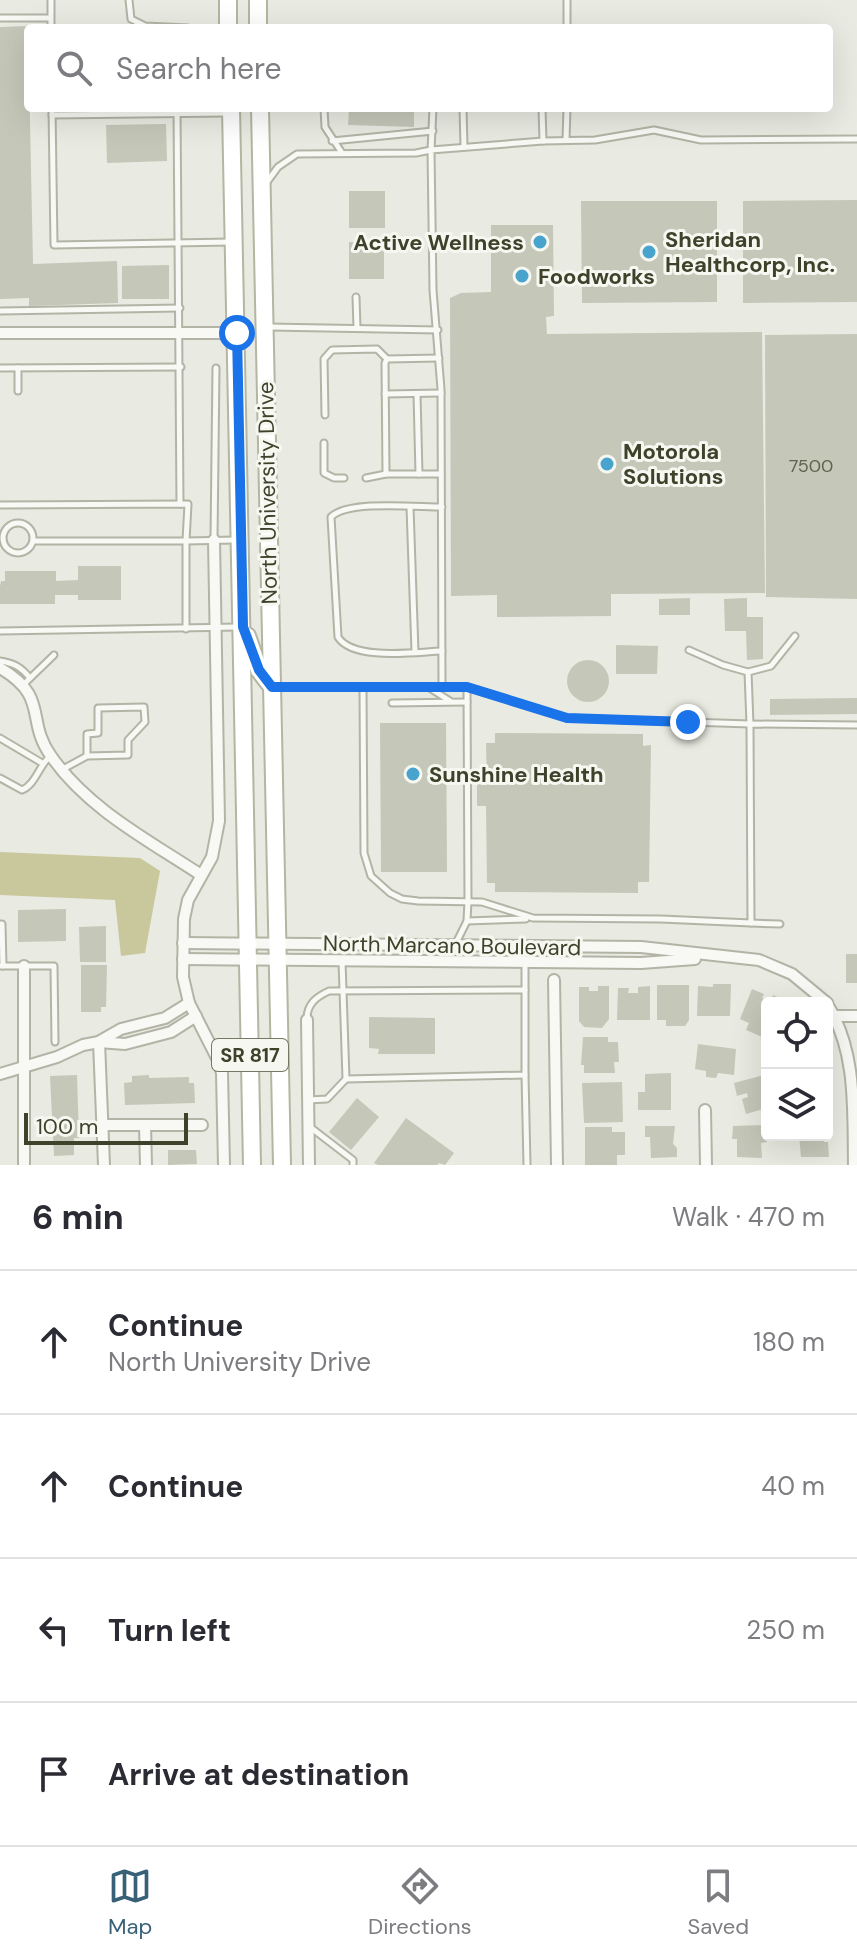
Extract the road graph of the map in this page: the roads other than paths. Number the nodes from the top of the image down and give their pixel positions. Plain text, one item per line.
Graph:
1 (51, 0) edge
2 (129, 0) edge
3 (228, 0) edge
4 (258, 0) edge
5 (567, 0) edge
6 (0, 18) edge
7 (50, 18) junction
8 (51, 24) edge
9 (141, 24) edge
10 (228, 24) edge
11 (258, 24) edge
12 (567, 24) edge
13 (52, 112) edge
14 (177, 112) edge
15 (231, 112) edge
16 (260, 112) edge
17 (324, 112) edge
18 (433, 112) edge
19 (463, 112) edge
20 (542, 112) edge
21 (567, 112) edge
22 (433, 131) junction
23 (857, 139) edge
24 (566, 140) junction
25 (332, 141) junction
26 (543, 141) junction
27 (464, 147) junction
28 (431, 150) junction
29 (342, 153) junction
30 (262, 189) junction
31 (235, 242) junction
32 (180, 243) junction
33 (235, 290) junction
34 (356, 297) dead end
35 (180, 308) junction
36 (0, 311) edge
37 (264, 327) junction
38 (357, 328) junction
39 (438, 330) junction
40 (181, 332) junction
41 (0, 333) edge
42 (237, 333) junction
43 (264, 358) junction
44 (439, 358) junction
45 (387, 359) junction
46 (181, 367) junction
47 (0, 368) edge
48 (18, 368) junction
49 (216, 368) dead end
50 (18, 391) dead end
51 (441, 393) junction
52 (385, 394) junction
53 (417, 394) junction
54 (325, 415) dead end
55 (324, 443) dead end
56 (386, 474) junction
57 (419, 474) junction
58 (441, 474) junction
59 (344, 478) dead end
60 (366, 478) dead end
61 (180, 504) junction
62 (0, 505) edge
63 (410, 507) junction
64 (442, 507) junction
65 (214, 540) junction
66 (241, 540) junction
67 (34, 541) junction
68 (186, 541) junction
69 (243, 627) junction
70 (216, 628) junction
71 (186, 629) junction
72 (0, 631) edge
73 (795, 636) dead end
74 (689, 650) dead end
75 (442, 651) junction
76 (415, 652) junction
77 (54, 655) dead end
78 (0, 661) edge
79 (0, 668) edge
80 (748, 672) junction
81 (26, 681) junction
82 (272, 687) junction
83 (363, 687) junction
84 (427, 687) junction
85 (442, 687) junction
86 (467, 687) junction
87 (452, 702) junction
88 (467, 702) junction
89 (392, 703) dead end
90 (750, 724) junction
91 (857, 725) edge
92 (0, 738) edge
93 (87, 756) junction
94 (46, 759) junction
95 (62, 769) junction
96 (0, 778) edge
97 (201, 875) junction
98 (468, 901) junction
99 (533, 918) junction
100 (467, 921) junction
101 (751, 923) junction
102 (0, 924) edge
103 (780, 924) dead end
104 (183, 943) junction
105 (455, 945) junction
106 (519, 946) junction
107 (249, 951) junction
108 (278, 952) junction
109 (721, 957) junction
110 (183, 959) junction
111 (342, 960) junction
112 (525, 962) junction
113 (1, 966) edge
114 (24, 966) junction
115 (554, 980) dead end
116 (525, 990) junction
117 (342, 991) junction
118 (820, 997) edge
119 (189, 1003) junction
120 (833, 1012) edge
121 (196, 1016) junction
122 (836, 1016) junction
123 (857, 1016) edge
124 (307, 1020) joint
125 (55, 1042) dead end
126 (99, 1042) junction
127 (23, 1065) junction
128 (0, 1074) edge
129 (525, 1075) junction
130 (346, 1079) junction
131 (308, 1100) junction
132 (705, 1110) dead end
133 (104, 1125) junction
134 (145, 1125) junction
135 (202, 1125) dead end
136 (308, 1126) junction
137 (24, 1165) edge
138 (104, 1165) edge
139 (146, 1165) edge
140 (224, 1165) edge
141 (252, 1165) edge
142 (282, 1165) edge
143 (309, 1165) edge
144 (353, 1165) edge
145 (527, 1165) edge
146 (557, 1165) edge
147 (706, 1165) edge
148 (854, 1165) edge

1 - 7 lane
2 - 9 lane
3 - 10 main road
4 - 11 main road
5 - 12 lane
6 - 7 lane
7 - 8 lane
13 - 32 lane
14 - 32 lane
15 - 31 main road, North University Drive / SR 817
16 - 30 main road, North University Drive / SR 817
17 - 25 lane
18 - 22 lane
19 - 27 lane
20 - 26 lane
21 - 24 lane
22 - 25 lane
22 - 28 lane
23 - 24 lane
24 - 26 lane
25 - 29 lane
26 - 27 lane
27 - 28 lane
28 - 29 lane
28 - 39 lane
29 - 30 lane
30 - 37 main road, North University Drive / SR 817
31 - 32 lane
31 - 33 main road, North University Drive / SR 817
32 - 35 lane
33 - 37 main road
33 - 42 main road, North University Drive / SR 817
34 - 38 lane
35 - 36 lane
35 - 40 lane
37 - 38 lane
37 - 43 main road, North University Drive / SR 817
38 - 39 lane
39 - 44 lane
40 - 41 street
40 - 42 street
40 - 46 lane
42 - 43 main road
42 - 66 main road, North University Drive / SR 817
43 - 82 main road, North University Drive / SR 817
44 - 45 lane
44 - 51 lane
45 - 52 lane
45 - 54 lane
46 - 48 lane
46 - 61 lane
47 - 48 lane
48 - 50 lane
49 - 65 lane
51 - 53 lane
51 - 58 lane
52 - 53 lane
52 - 56 lane
53 - 57 lane
55 - 59 lane
56 - 57 lane
56 - 60 lane
57 - 58 lane
58 - 64 lane
61 - 62 lane
61 - 68 lane
63 - 64 lane
63 - 76 lane
63 - 76 lane
64 - 75 lane
65 - 66 lane
65 - 68 lane
65 - 70 street
66 - 69 main road, North University Drive / SR 817
67 - 67 lane
67 - 68 lane
68 - 71 lane
69 - 70 lane
69 - 82 main road
69 - 107 main road, North University Drive / SR 817
70 - 71 lane
70 - 97 street
71 - 72 lane
73 - 80 lane
74 - 80 lane
75 - 76 lane
75 - 85 lane
77 - 81 lane
78 - 81 lane
79 - 81 street
80 - 90 lane
81 - 94 street
82 - 83 lane
82 - 108 main road, North University Drive / SR 817
83 - 84 lane
83 - 98 lane
84 - 85 lane
84 - 87 lane
85 - 86 lane
86 - 88 lane
86 - 90 lane
87 - 88 lane
87 - 89 lane
88 - 98 lane
90 - 91 lane
90 - 101 lane
92 - 94 lane
93 - 93 lane
93 - 95 lane
94 - 95 street
94 - 96 lane
95 - 97 street
97 - 104 street
98 - 99 lane
98 - 100 lane
99 - 100 lane
99 - 101 lane
100 - 105 lane
101 - 103 lane
102 - 113 lane
104 - 107 street, North Marcano Boulevard
104 - 110 street
105 - 106 street, North Marcano Boulevard
105 - 108 street, North Marcano Boulevard
106 - 109 street, North Marcano Boulevard
106 - 112 lane
107 - 108 street, North Marcano Boulevard
107 - 108 street, North Marcano Boulevard
107 - 110 street, North Marcano Boulevard
107 - 141 main road, North University Drive / SR 817
108 - 111 street, North Marcano Boulevard
108 - 142 main road, North University Drive / SR 817
109 - 112 street, North Marcano Boulevard
109 - 118 street, North Marcano Boulevard
110 - 119 street
111 - 112 street, North Marcano Boulevard
111 - 117 lane
112 - 116 lane
113 - 114 lane
114 - 125 lane
114 - 127 street
115 - 146 street
116 - 117 lane
116 - 129 lane
117 - 124 lane
117 - 130 lane
119 - 121 street
119 - 126 street
120 - 122 street, North Marcano Boulevard
121 - 126 street
121 - 140 street
122 - 123 street
122 - 148 street, North Marcano Boulevard
124 - 131 street
126 - 127 street
126 - 133 street
127 - 128 street
127 - 137 street
129 - 130 lane
129 - 145 lane
130 - 131 lane
131 - 136 street
132 - 147 street
133 - 134 street
133 - 138 street
134 - 135 street
134 - 139 street
136 - 143 street
136 - 144 lane

